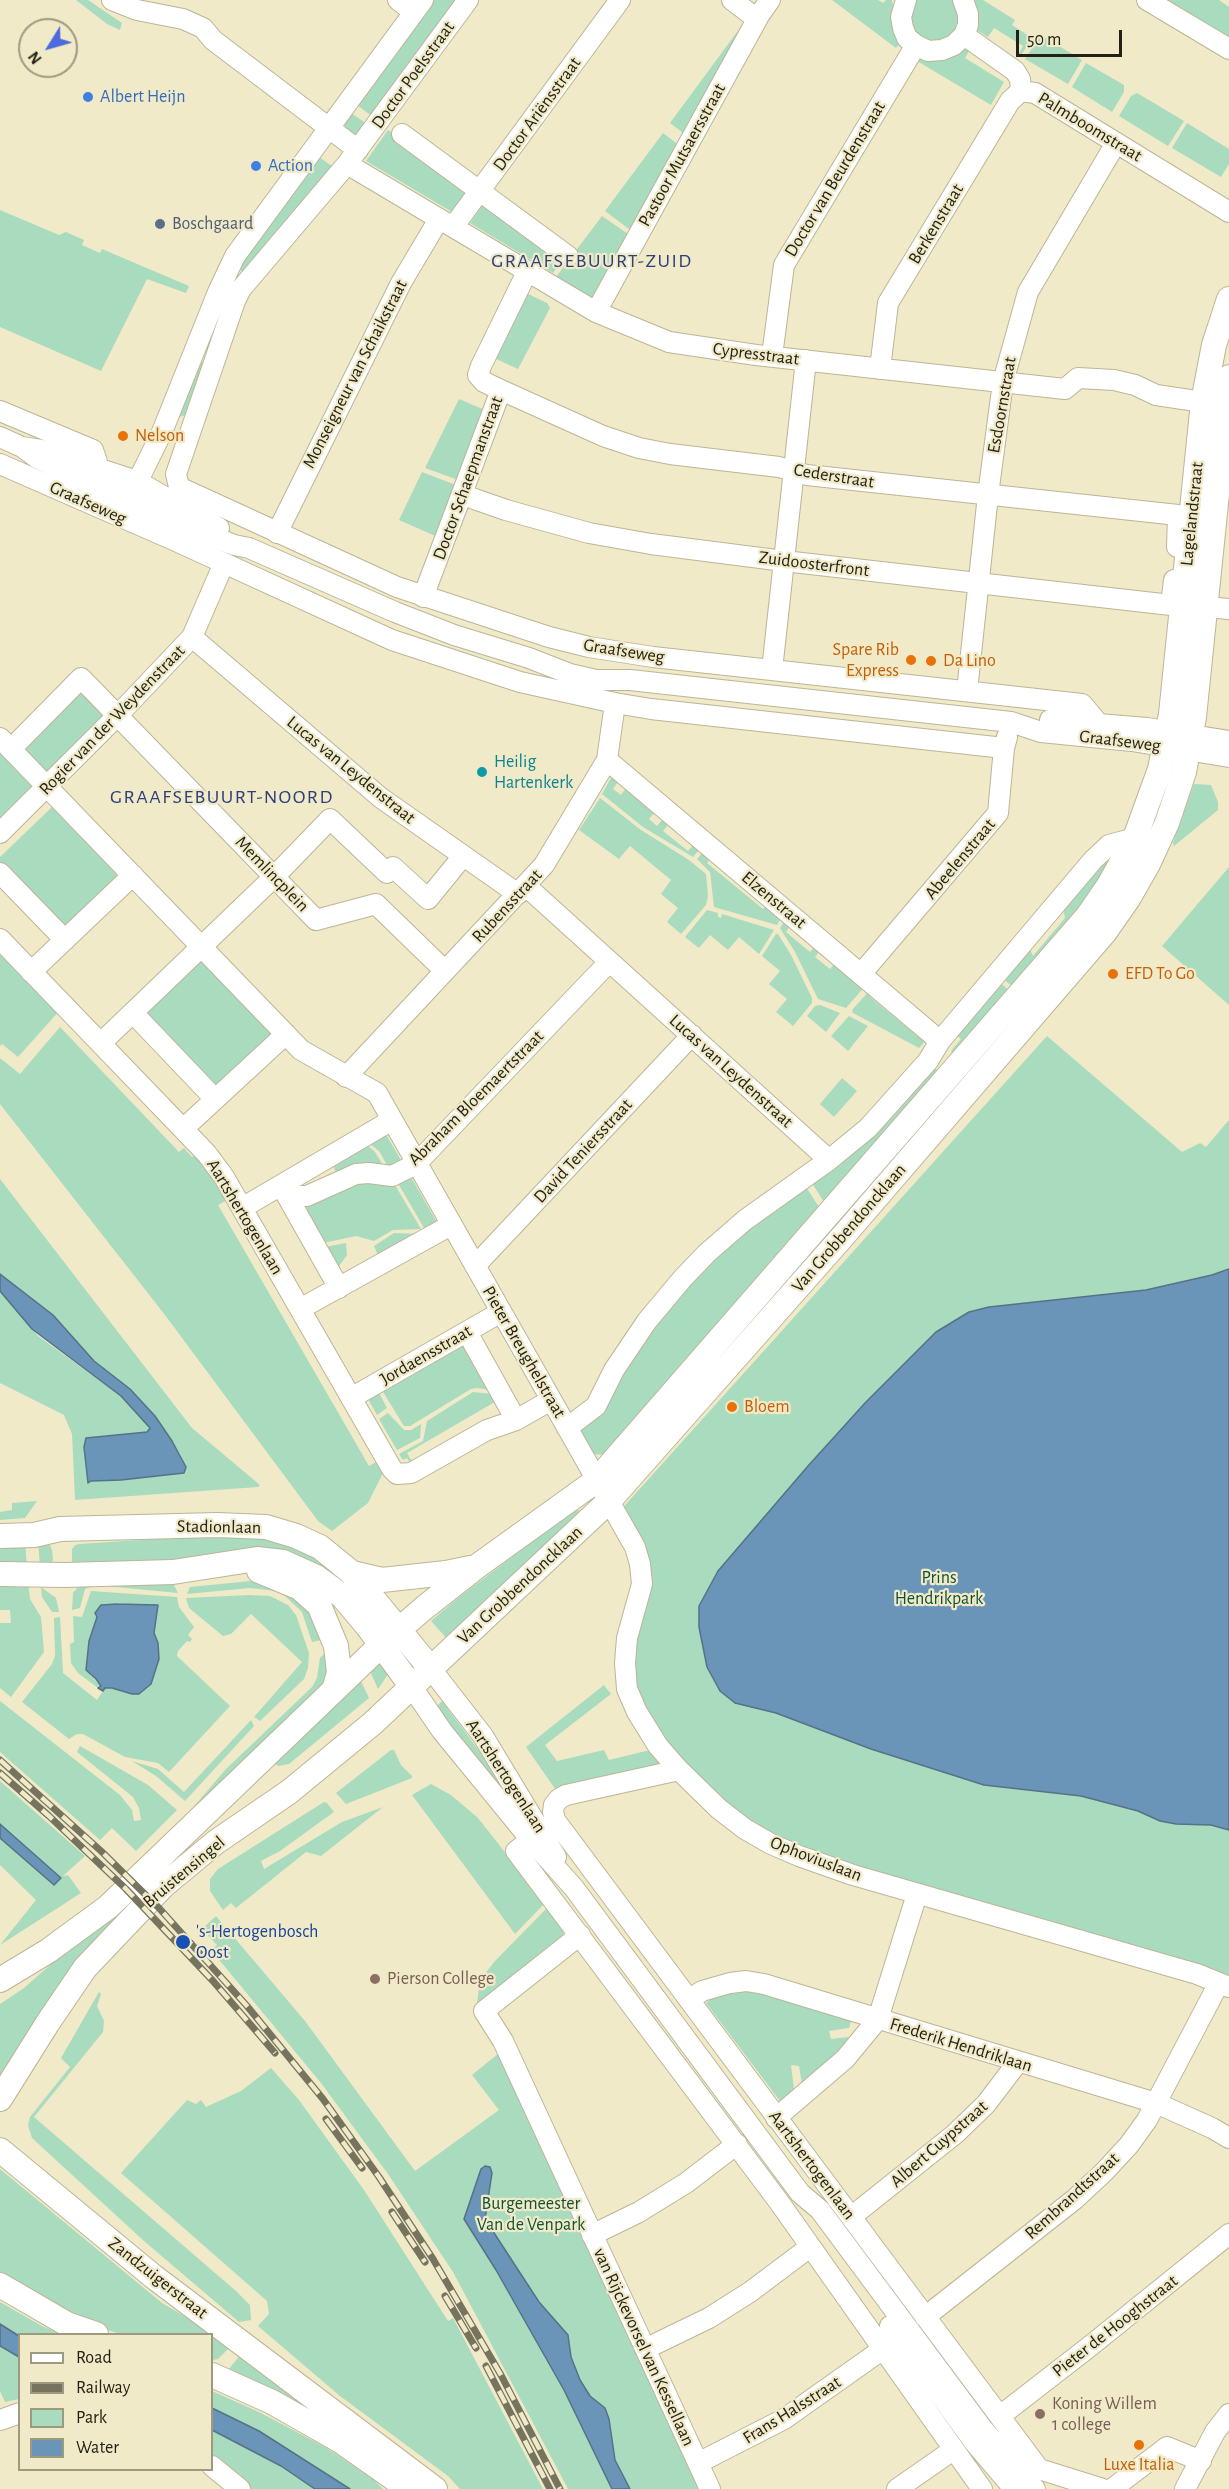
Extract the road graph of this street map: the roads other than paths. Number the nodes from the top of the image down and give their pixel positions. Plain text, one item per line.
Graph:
1 (97, 0) edge
2 (398, 0) edge
3 (468, 0) edge
4 (620, 0) edge
5 (732, 0) edge
6 (770, 0) edge
7 (906, 0) edge
8 (963, 0) edge
9 (1147, 0) edge
10 (118, 2) edge
11 (419, 6) edge
12 (156, 14) edge
13 (757, 19) junction
14 (963, 35) junction
15 (916, 45) junction
16 (1229, 49) edge
17 (1021, 91) junction
18 (329, 128) junction
19 (402, 134) dead end
20 (1116, 143) junction
21 (353, 157) junction
22 (481, 191) junction
23 (1229, 212) edge
24 (446, 223) junction
25 (568, 256) dead end
26 (527, 272) junction
27 (1229, 299) edge
28 (596, 312) junction
29 (772, 356) junction
30 (806, 360) junction
31 (880, 369) junction
32 (1229, 377) edge
33 (1003, 382) junction
34 (501, 390) junction
35 (1203, 402) junction
36 (0, 411) edge
37 (164, 427) junction
38 (189, 432) junction
39 (0, 437) edge
40 (0, 464) edge
41 (795, 471) junction
42 (90, 474) junction
43 (175, 479) joint
44 (144, 485) junction
45 (463, 495) junction
46 (988, 495) junction
47 (135, 504) junction
48 (1178, 515) joint
49 (170, 519) junction
50 (277, 532) junction
51 (176, 541) junction
52 (249, 548) junction
53 (784, 561) junction
54 (224, 563) junction
55 (978, 582) junction
56 (423, 597) junction
57 (1171, 605) joint
58 (1217, 608) edge
59 (454, 635) junction
60 (192, 637) junction
61 (447, 659) junction
62 (772, 670) junction
63 (967, 692) junction
64 (615, 703) junction
65 (118, 715) junction
66 (1011, 722) junction
67 (1098, 723) junction
68 (1178, 741) junction
69 (1229, 741) edge
70 (6, 743) edge
71 (1004, 748) junction
72 (1229, 757) edge
73 (607, 760) junction
74 (47, 787) junction
75 (0, 833) edge
76 (1135, 838) junction
77 (463, 856) junction
78 (0, 873) edge
79 (133, 875) junction
80 (274, 877) junction
81 (522, 890) junction
82 (0, 939) edge
83 (65, 940) junction
84 (203, 946) junction
85 (609, 962) junction
86 (445, 971) junction
87 (32, 972) junction
88 (861, 974) junction
89 (133, 1013) junction
90 (286, 1034) junction
91 (692, 1035) junction
92 (940, 1041) junction
93 (101, 1043) junction
94 (346, 1077) junction
95 (215, 1099) junction
96 (392, 1120) junction
97 (183, 1129) junction
98 (829, 1160) junction
99 (416, 1164) junction
100 (284, 1190) junction
101 (242, 1208) junction
102 (451, 1225) junction
103 (475, 1266) junction
104 (339, 1288) junction
105 (300, 1310) junction
106 (501, 1312) junction
107 (467, 1332) junction
108 (351, 1398) junction
109 (551, 1401) junction
110 (516, 1420) junction
111 (567, 1428) junction
112 (603, 1490) junction
113 (622, 1526) joint
114 (0, 1536) edge
115 (230, 1563) junction
116 (476, 1567) junction
117 (352, 1573) junction
118 (0, 1574) edge
119 (399, 1629) junction
120 (381, 1645) junction
121 (431, 1669) junction
122 (412, 1687) junction
123 (334, 1690) junction
124 (679, 1770) junction
125 (531, 1840) junction
126 (574, 1888) junction
127 (917, 1894) junction
128 (580, 1935) junction
129 (0, 1980) edge
130 (1224, 1985) edge
131 (689, 2000) junction
132 (878, 2019) junction
133 (1018, 2062) junction
134 (0, 2099) edge
135 (1156, 2103) junction
136 (776, 2118) junction
137 (1229, 2138) edge
138 (737, 2144) junction
139 (0, 2150) edge
140 (800, 2193) junction
141 (851, 2217) junction
142 (1229, 2234) edge
143 (592, 2235) junction
144 (810, 2247) junction
145 (0, 2285) edge
146 (925, 2317) junction
147 (93, 2333) edge
148 (645, 2349) junction
149 (883, 2349) junction
150 (899, 2372) junction
151 (213, 2375) edge
152 (926, 2375) junction
153 (18, 2414) edge
154 (1229, 2414) edge
155 (1000, 2416) junction
156 (0, 2420) edge
157 (953, 2450) junction
158 (1201, 2461) junction
159 (698, 2463) junction
160 (213, 2467) edge
161 (240, 2489) edge
162 (409, 2489) edge
163 (435, 2489) edge
164 (710, 2489) edge
165 (897, 2489) edge
166 (982, 2489) edge
167 (1014, 2489) edge
168 (1035, 2489) edge
169 (1103, 2489) edge
170 (1112, 2489) edge
171 (1185, 2489) edge
172 (1193, 2489) edge

1 - 12 street
2 - 11 street
3 - 21 street, Doctor Poelsstraat
4 - 22 street, Doctor Ariënsstraat
5 - 13 street
6 - 13 street, Pastoor Mutsaersstraat
7 - 15 street
8 - 14 street
9 - 16 street
10 - 12 street
11 - 18 street, Doctor Poelsstraat
12 - 18 street, Cypresstraat
13 - 28 street, Pastoor Mutsaersstraat
14 - 15 street
14 - 17 street, Palmboomstraat
15 - 29 street, Doctor van Beurdenstraat
17 - 20 street, Palmboomstraat
17 - 31 street, Berkenstraat
18 - 21 street, Cypresstraat
18 - 37 street, Doctor Poelsstraat
19 - 22 street
20 - 23 street, Palmboomstraat
20 - 33 street, Esdoornstraat
21 - 24 street, Cypresstraat
21 - 38 street, Doctor Poelsstraat
22 - 24 street, Doctor Ariënsstraat
22 - 25 street
24 - 26 street, Cypresstraat
24 - 50 street, Monseigneur van Schaikstraat
26 - 28 street, Cypresstraat
26 - 34 street, Doctor Schaepmanstraat
27 - 35 main road, Lagelandstraat
28 - 29 street, Cypresstraat
29 - 30 street, Cypresstraat
30 - 31 street, Cypresstraat
30 - 41 street
31 - 33 street, Cypresstraat
32 - 58 main road, Lagelandstraat
33 - 35 street, Cypresstraat
33 - 46 street, Esdoornstraat
34 - 41 street, Cederstraat
34 - 45 street, Doctor Schaepmanstraat
35 - 68 main road, Lagelandstraat
36 - 42 street, Graafseweg
37 - 38 street
37 - 44 street, Doctor Poelsstraat
38 - 43 street, Doctor Poelsstraat
39 - 42 street, Graafseweg
40 - 51 street, Graafseweg
41 - 46 street, Cederstraat
41 - 53 street
42 - 44 street, Graafseweg
42 - 47 street, Graafseweg
43 - 50 street, Graafseweg
44 - 47 street, Doctor Poelsstraat
44 - 52 street, Graafseweg
45 - 53 street, Zuidoosterfront
45 - 56 street, Doctor Schaepmanstraat
46 - 48 street, Cederstraat
46 - 55 street, Esdoornstraat
47 - 49 street, Graafseweg
48 - 57 street, Lagelandstraat
49 - 51 street
49 - 52 street, Graafseweg
50 - 56 street, Graafseweg
51 - 54 street, Graafseweg
52 - 59 street, Graafseweg
53 - 55 street, Zuidoosterfront
53 - 62 street
54 - 60 street, Rogier van der Weydenstraat
54 - 61 street, Graafseweg
55 - 57 street, Zuidoosterfront
55 - 63 street, Esdoornstraat
56 - 62 street, Graafseweg
58 - 68 main road, Lagelandstraat
59 - 61 street
59 - 66 street, Graafseweg
60 - 65 street, Rogier van der Weydenstraat
60 - 77 street, Lucas van Leydenstraat
61 - 64 street, Graafseweg
62 - 63 street, Graafseweg
63 - 67 street, Graafseweg
64 - 71 street, Graafseweg
64 - 73 street, Rubensstraat
65 - 70 street, Memlincplein
65 - 74 street, Rogier van der Weydenstraat
65 - 80 street, Memlincplein
66 - 67 street, Graafseweg
66 - 68 street, Graafseweg
66 - 71 street, Abeelenstraat
67 - 68 street, Graafseweg
68 - 69 street, Graafseweg
68 - 72 street, Graafseweg
68 - 76 main road, Van Grobbendoncklaan
68 - 112 main road, Van Grobbendoncklaan
70 - 74 street, Pieter Breughelstraat
71 - 88 street, Abeelenstraat
73 - 81 street, Rubensstraat
73 - 88 street, Elzenstraat
74 - 75 street, Rogier van der Weydenstraat
74 - 79 street, Pieter Breughelstraat
76 - 92 street
76 - 112 main road, Van Grobbendoncklaan
77 - 80 street
77 - 81 street, Lucas van Leydenstraat
78 - 83 street
79 - 83 street
79 - 84 street, Pieter Breughelstraat
80 - 84 street
80 - 86 street, Memlincplein
81 - 85 street, Lucas van Leydenstraat
81 - 86 street, Rubensstraat
82 - 87 street, Aartshertogenlaan
83 - 87 street
84 - 89 street
84 - 90 street, Pieter Breughelstraat
85 - 91 street, Lucas van Leydenstraat
85 - 99 street, Abraham Bloemaertstraat
86 - 94 street, Rubensstraat
87 - 93 street, Aartshertogenlaan
88 - 92 street, Elzenstraat
89 - 93 street
89 - 95 street
90 - 94 street, Pieter Breughelstraat
90 - 95 street
91 - 98 street, Lucas van Leydenstraat
91 - 103 street, David Teniersstraat
92 - 98 street
93 - 97 street, Aartshertogenlaan
94 - 96 street, Pieter Breughelstraat
95 - 97 street
96 - 99 street, Pieter Breughelstraat
96 - 100 street
97 - 101 street, Aartshertogenlaan
98 - 111 street
99 - 100 street, Abraham Bloemaertstraat
99 - 102 street, Pieter Breughelstraat
100 - 101 street
100 - 104 street
101 - 105 street, Aartshertogenlaan
102 - 103 street, Pieter Breughelstraat
102 - 104 street
103 - 106 street, Pieter Breughelstraat
104 - 105 street
105 - 108 street, Aartshertogenlaan
106 - 107 street, Jordaensstraat
106 - 109 street, Pieter Breughelstraat
107 - 108 street, Jordaensstraat
107 - 110 street
108 - 110 street, Aartshertogenlaan
109 - 110 street
109 - 111 street, Pieter Breughelstraat
111 - 112 street, Pieter Breughelstraat
112 - 113 street, Pieter Breughelstraat
112 - 116 main road, Van Grobbendoncklaan
112 - 121 main road, Van Grobbendoncklaan
113 - 124 street, Ophoviuslaan
114 - 117 main road, Stadionlaan
115 - 118 main road, Stadionlaan
115 - 120 main road, Stadionlaan
115 - 123 main road
116 - 117 main road
116 - 119 main road, Van Grobbendoncklaan
117 - 119 main road, Stadionlaan
119 - 120 main road, Bruistensingel
119 - 121 main road
120 - 122 main road
120 - 123 main road, Bruistensingel
121 - 122 main road, Bruistensingel
121 - 126 street, Aartshertogenlaan
122 - 125 street, Aartshertogenlaan
122 - 134 main road, Bruistensingel
123 - 129 main road, Bruistensingel
124 - 127 street, Ophoviuslaan
124 - 131 street, Aartshertogenlaan
125 - 126 street, Aartshertogenlaan
125 - 128 street, Aartshertogenlaan
126 - 140 street, Aartshertogenlaan
127 - 130 street, Ophoviuslaan
127 - 132 street
128 - 138 street, Aartshertogenlaan
128 - 143 street, van Rijckevorsel van Kessellaan
130 - 135 street, Rembrandtstraat
131 - 132 street, Frederik Hendriklaan
131 - 136 street, Aartshertogenlaan
132 - 133 street, Frederik Hendriklaan
132 - 136 street
133 - 135 street, Frederik Hendriklaan
133 - 141 street, Albert Cuypstraat
135 - 137 street, Frederik Hendriklaan
135 - 146 street, Rembrandtstraat
136 - 141 street, Aartshertogenlaan
138 - 143 street
138 - 144 street, Aartshertogenlaan
139 - 163 main road, Zandzuigerstraat
140 - 152 street, Aartshertogenlaan
140 - 168 street, Aartshertogenlaan
141 - 146 street, Aartshertogenlaan
142 - 155 street, Pieter de Hooghstraat
143 - 148 street, van Rijckevorsel van Kessellaan
144 - 148 street
144 - 149 street, Aartshertogenlaan
145 - 147 main road
146 - 155 street, Aartshertogenlaan
148 - 159 street, van Rijckevorsel van Kessellaan
149 - 150 street, Aartshertogenlaan
149 - 159 street, Frans Halsstraat
150 - 152 street
150 - 157 street, Aartshertogenlaan
151 - 162 main road
152 - 167 street, Aartshertogenlaan
153 - 156 street
154 - 158 street
155 - 169 street, Aartshertogenlaan
157 - 165 street
157 - 166 street, Aartshertogenlaan
158 - 170 street
158 - 171 street
158 - 172 street
159 - 164 street, van Rijckevorsel van Kessellaan
160 - 161 street

